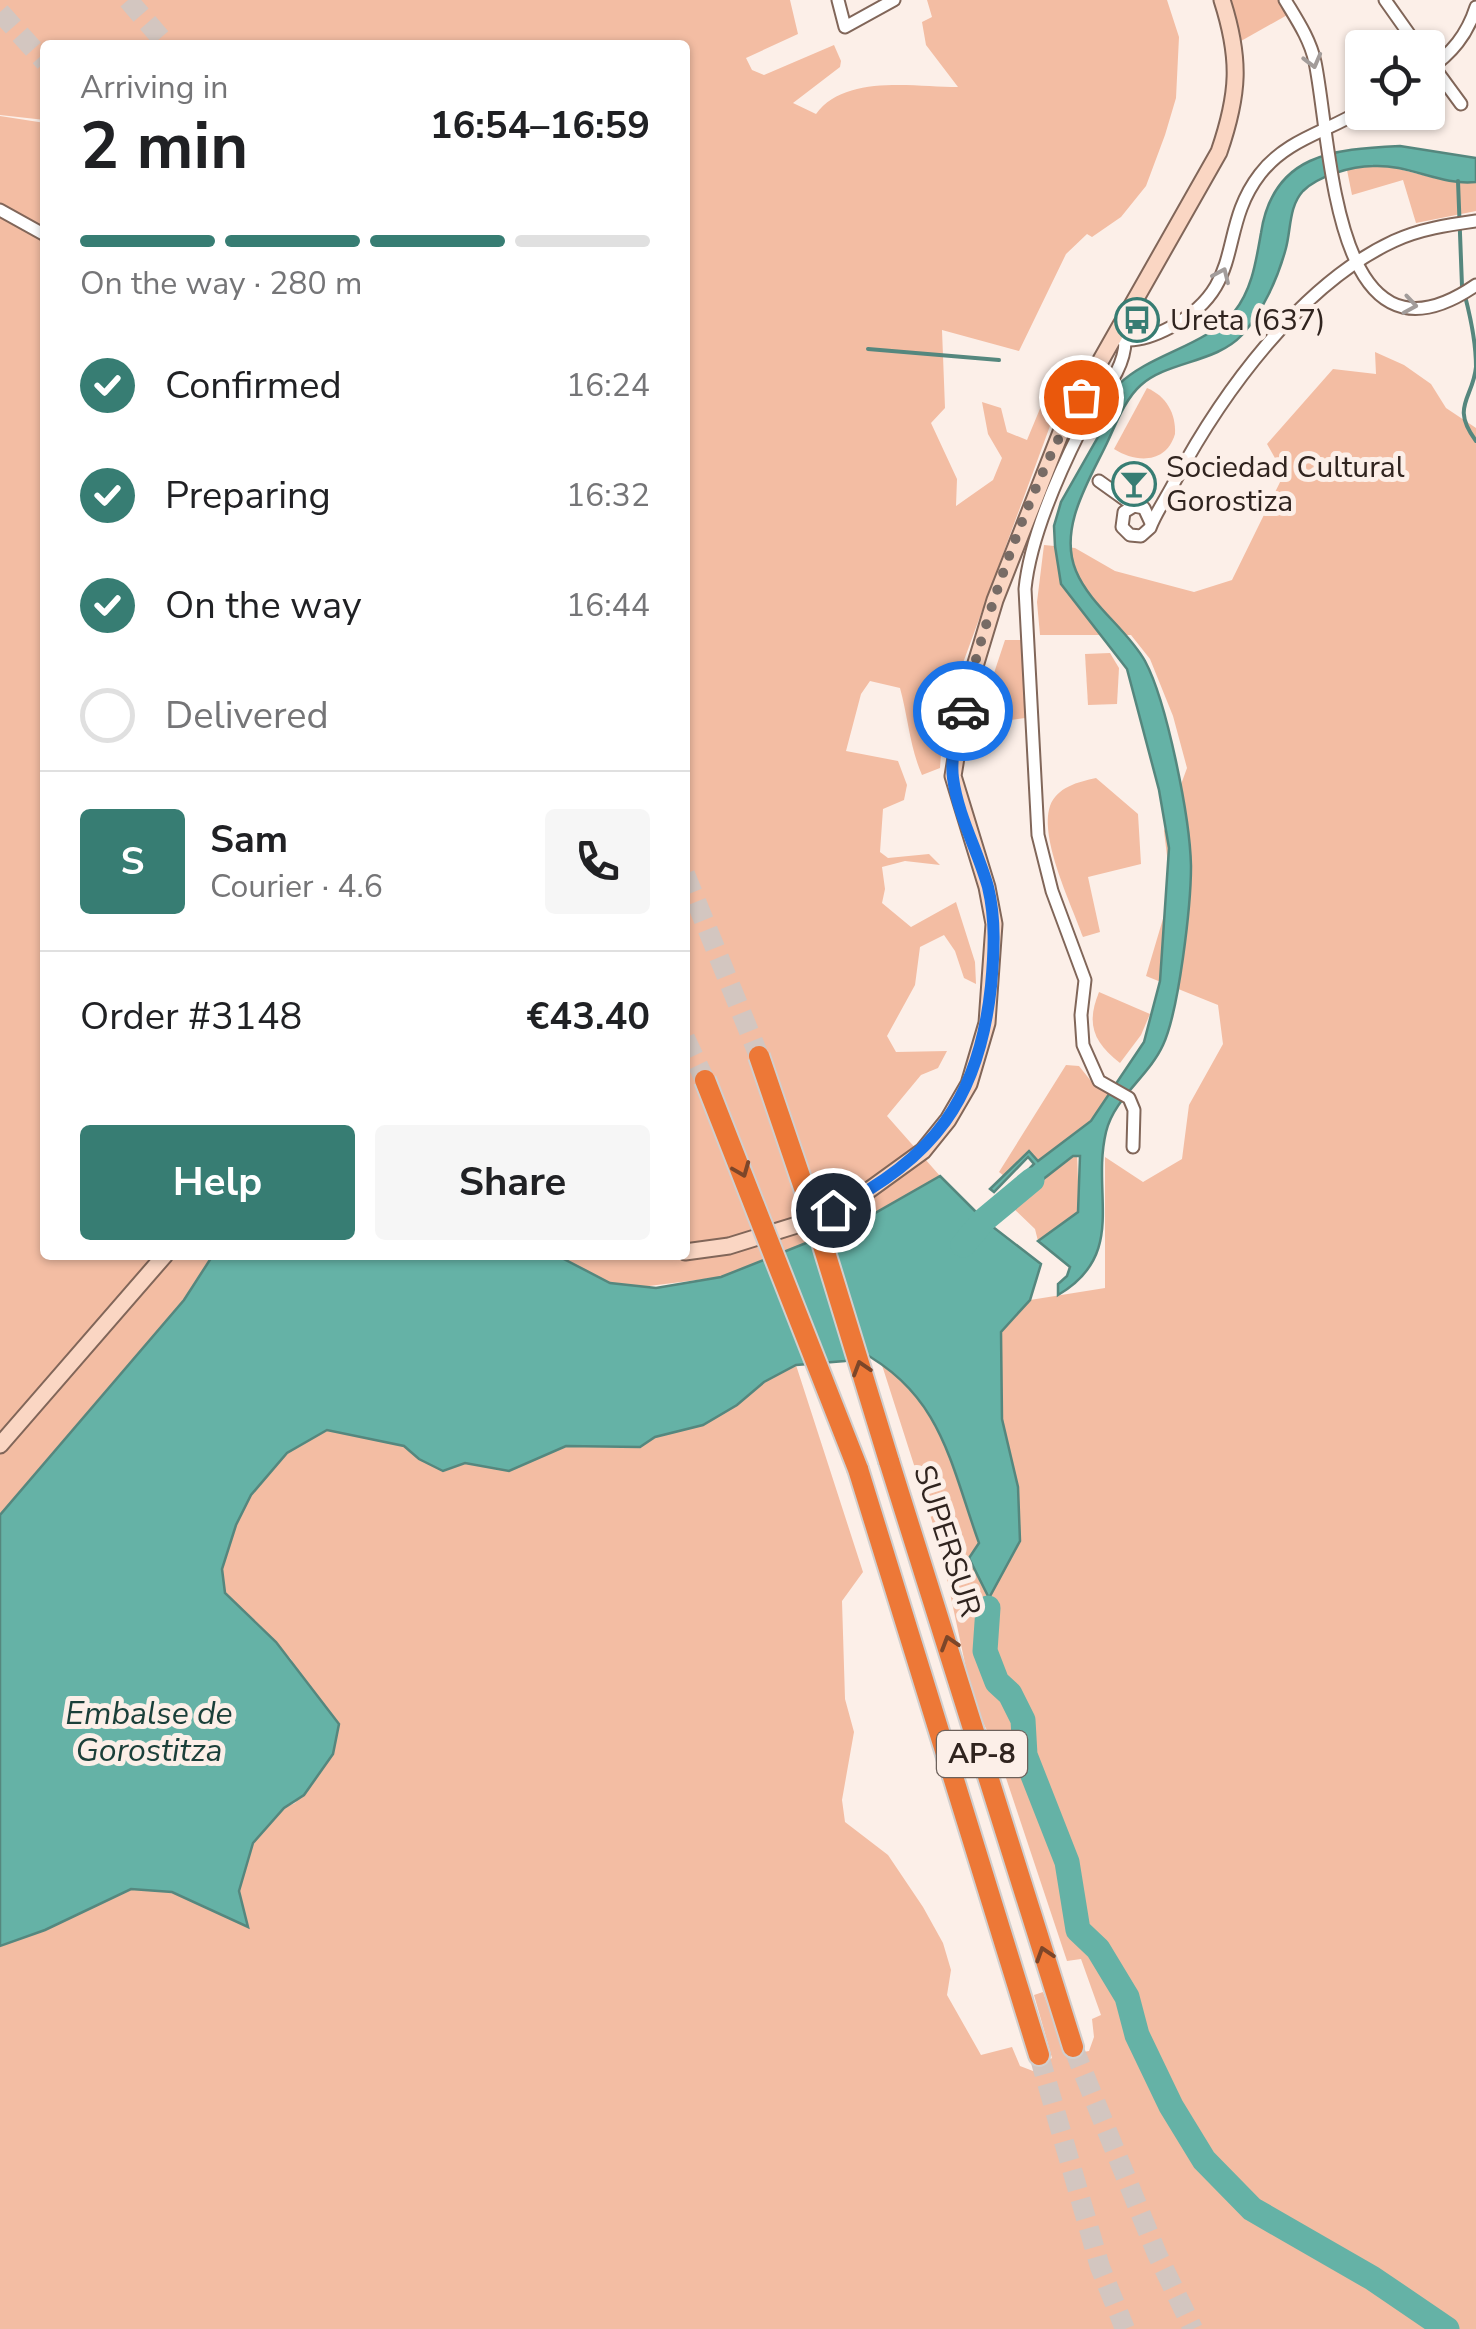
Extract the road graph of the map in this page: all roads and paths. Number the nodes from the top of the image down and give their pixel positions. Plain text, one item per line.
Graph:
1 (838, 0) edge
2 (894, 0) edge
3 (1222, 0) edge
4 (1285, 0) edge
5 (1384, 0) edge
6 (1476, 7) edge
7 (1406, 30) edge
8 (1445, 55) edge
9 (1445, 84) edge
10 (1461, 104) dead end
11 (1345, 118) edge
12 (1325, 127) junction
13 (0, 210) edge
14 (1471, 222) edge
15 (40, 232) edge
16 (1356, 264) junction
17 (1475, 289) edge
18 (1121, 339) junction
19 (1099, 481) dead end
20 (1134, 506) junction
21 (1151, 523) junction
22 (758, 1056) tunnel mouth
23 (705, 1080) tunnel mouth
24 (1133, 1147) dead end
25 (690, 1251) edge
26 (161, 1260) edge
27 (0, 1445) edge
28 (1073, 2047) tunnel mouth
29 (1039, 2055) tunnel mouth

1 - 2 street
3 - 18 street
4 -> 12 street
5 - 7 street
6 - 8 street
9 - 10 street
11 - 12 street
12 - 16 street
18 -> 12 street
13 - 15 street
14 - 16 street
16 -> 17 street
16 - 21 street
18 - 24 street
18 - 25 street
19 - 20 street
20 - 21 street
20 - 21 street
28 -> 22 highway, SUPERSUR / AP-8, bridge
23 -> 29 highway, AP-8, bridge
26 - 27 street

